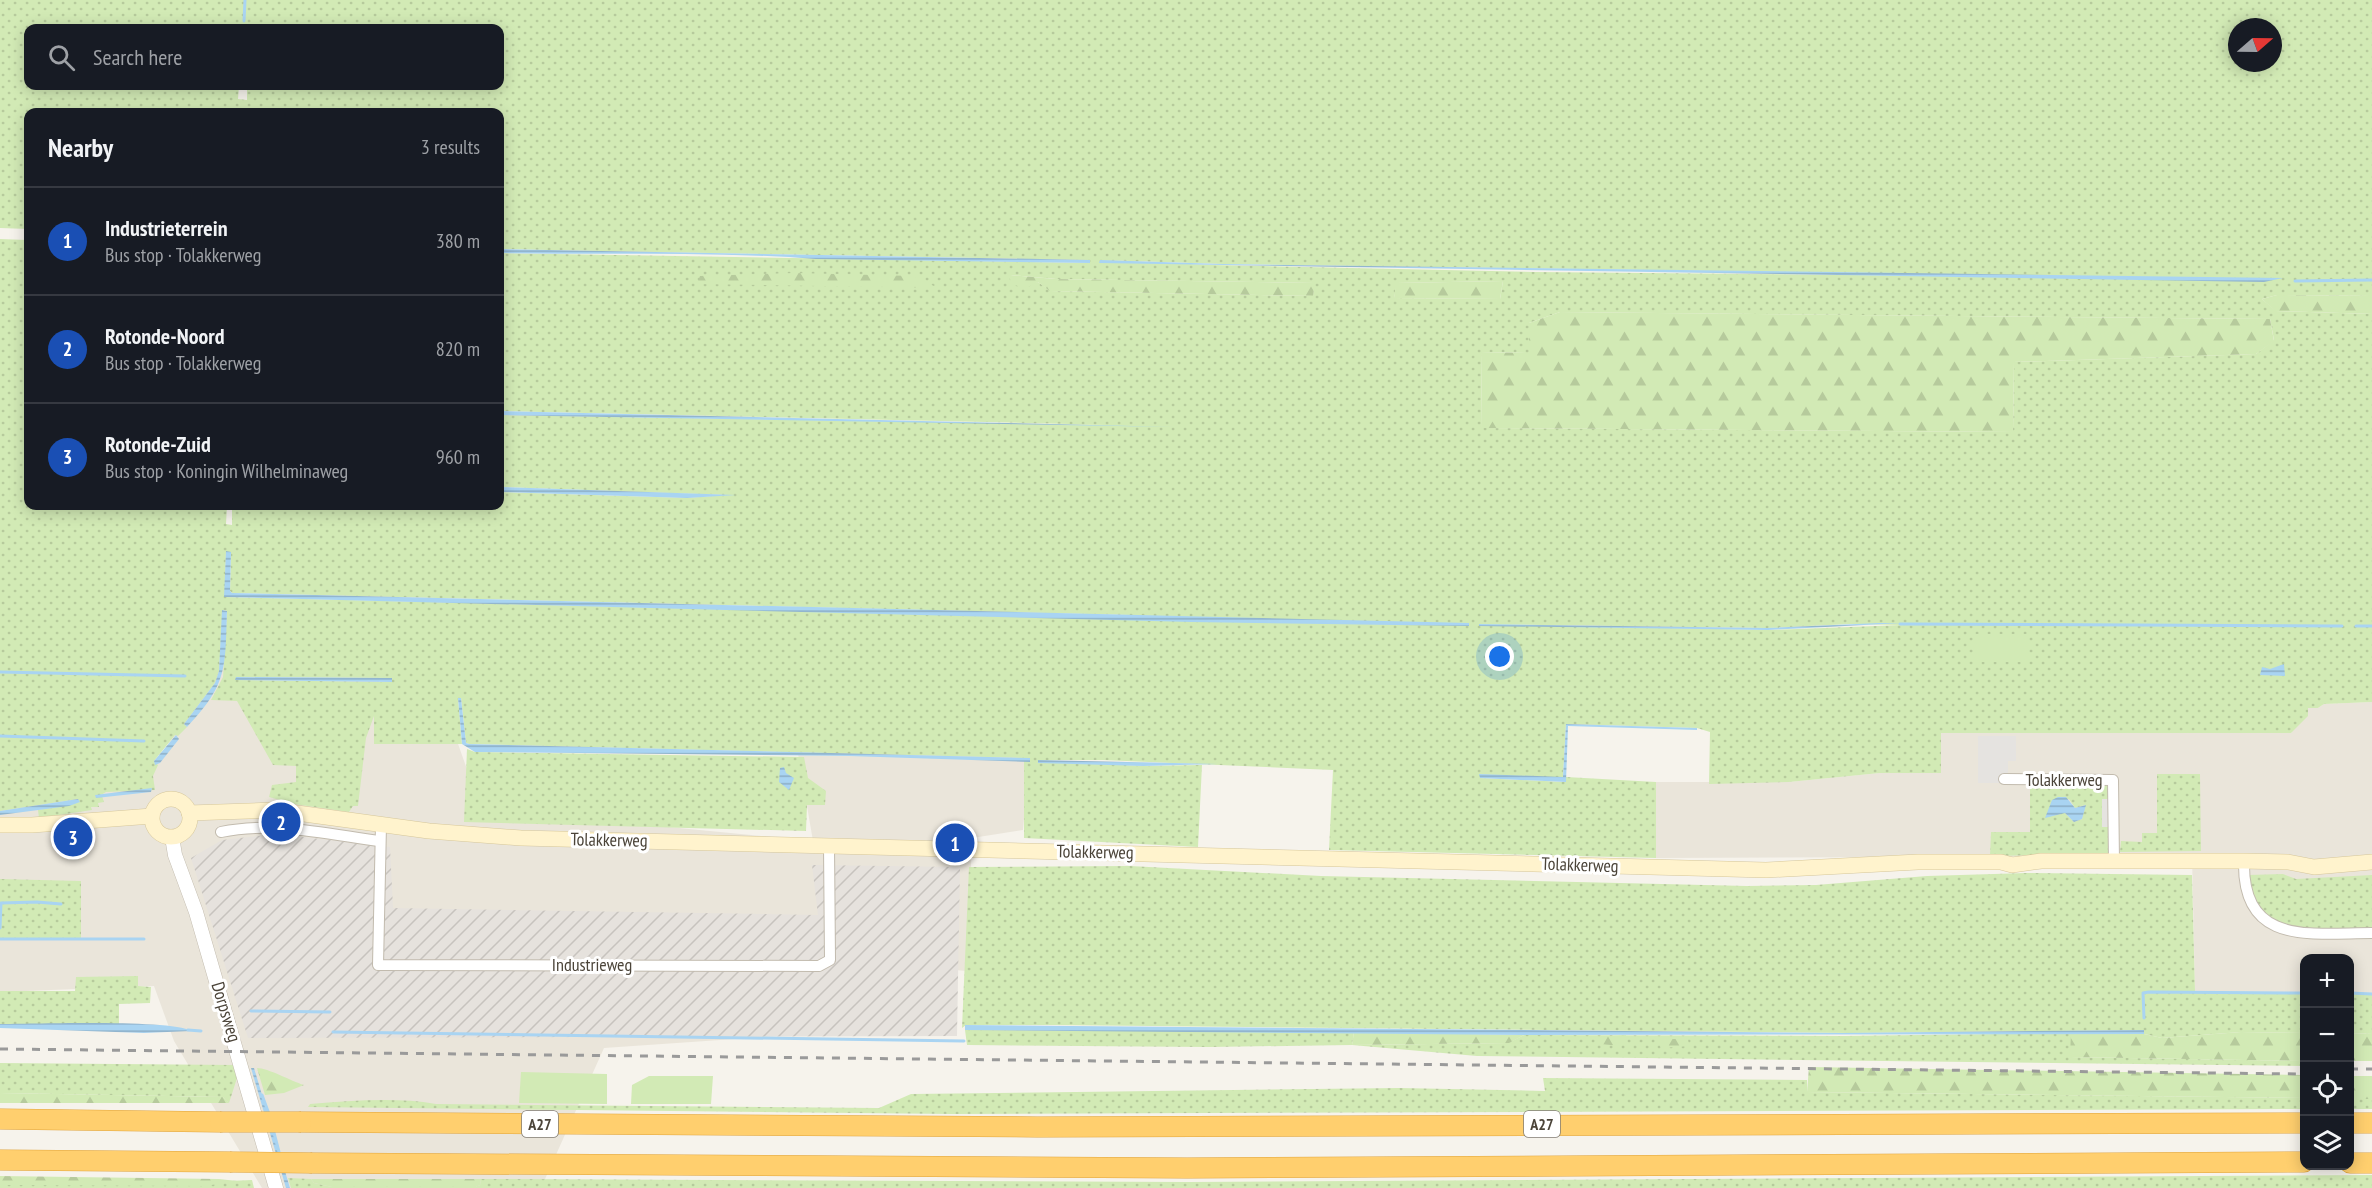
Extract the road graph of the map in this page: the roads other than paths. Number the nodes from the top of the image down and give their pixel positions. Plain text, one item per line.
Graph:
1 (2004, 779) dead end
2 (189, 813) junction
3 (152, 816) junction
4 (0, 825) edge
5 (381, 825) junction
6 (221, 832) dead end
7 (172, 837) junction
8 (379, 841) junction
9 (829, 846) junction
10 (2244, 861) junction
11 (2114, 862) junction
12 (2372, 862) edge
13 (2372, 933) edge
14 (0, 1119) edge
15 (2300, 1123) edge
16 (2354, 1123) edge
17 (2372, 1123) edge
18 (0, 1160) edge
19 (2300, 1162) edge
20 (2354, 1163) edge
21 (2372, 1163) edge
22 (276, 1188) edge

1 - 11 street, Tolakkerweg
2 - 3 main road
2 - 5 main road, Tolakkerweg
2 - 7 main road
3 - 4 main road
3 - 7 main road
5 - 8 street, Industrieweg
5 - 9 main road, Tolakkerweg
6 - 8 street
7 - 22 street, Dorpsweg
8 - 9 street, Industrieweg
9 - 11 main road, Tolakkerweg
10 - 11 main road, Tolakkerweg
10 - 12 main road, Tolakkerweg
10 - 13 street
14 - 15 highway, A27, bridge
16 - 17 highway
18 - 19 highway, bridge
20 - 21 highway

